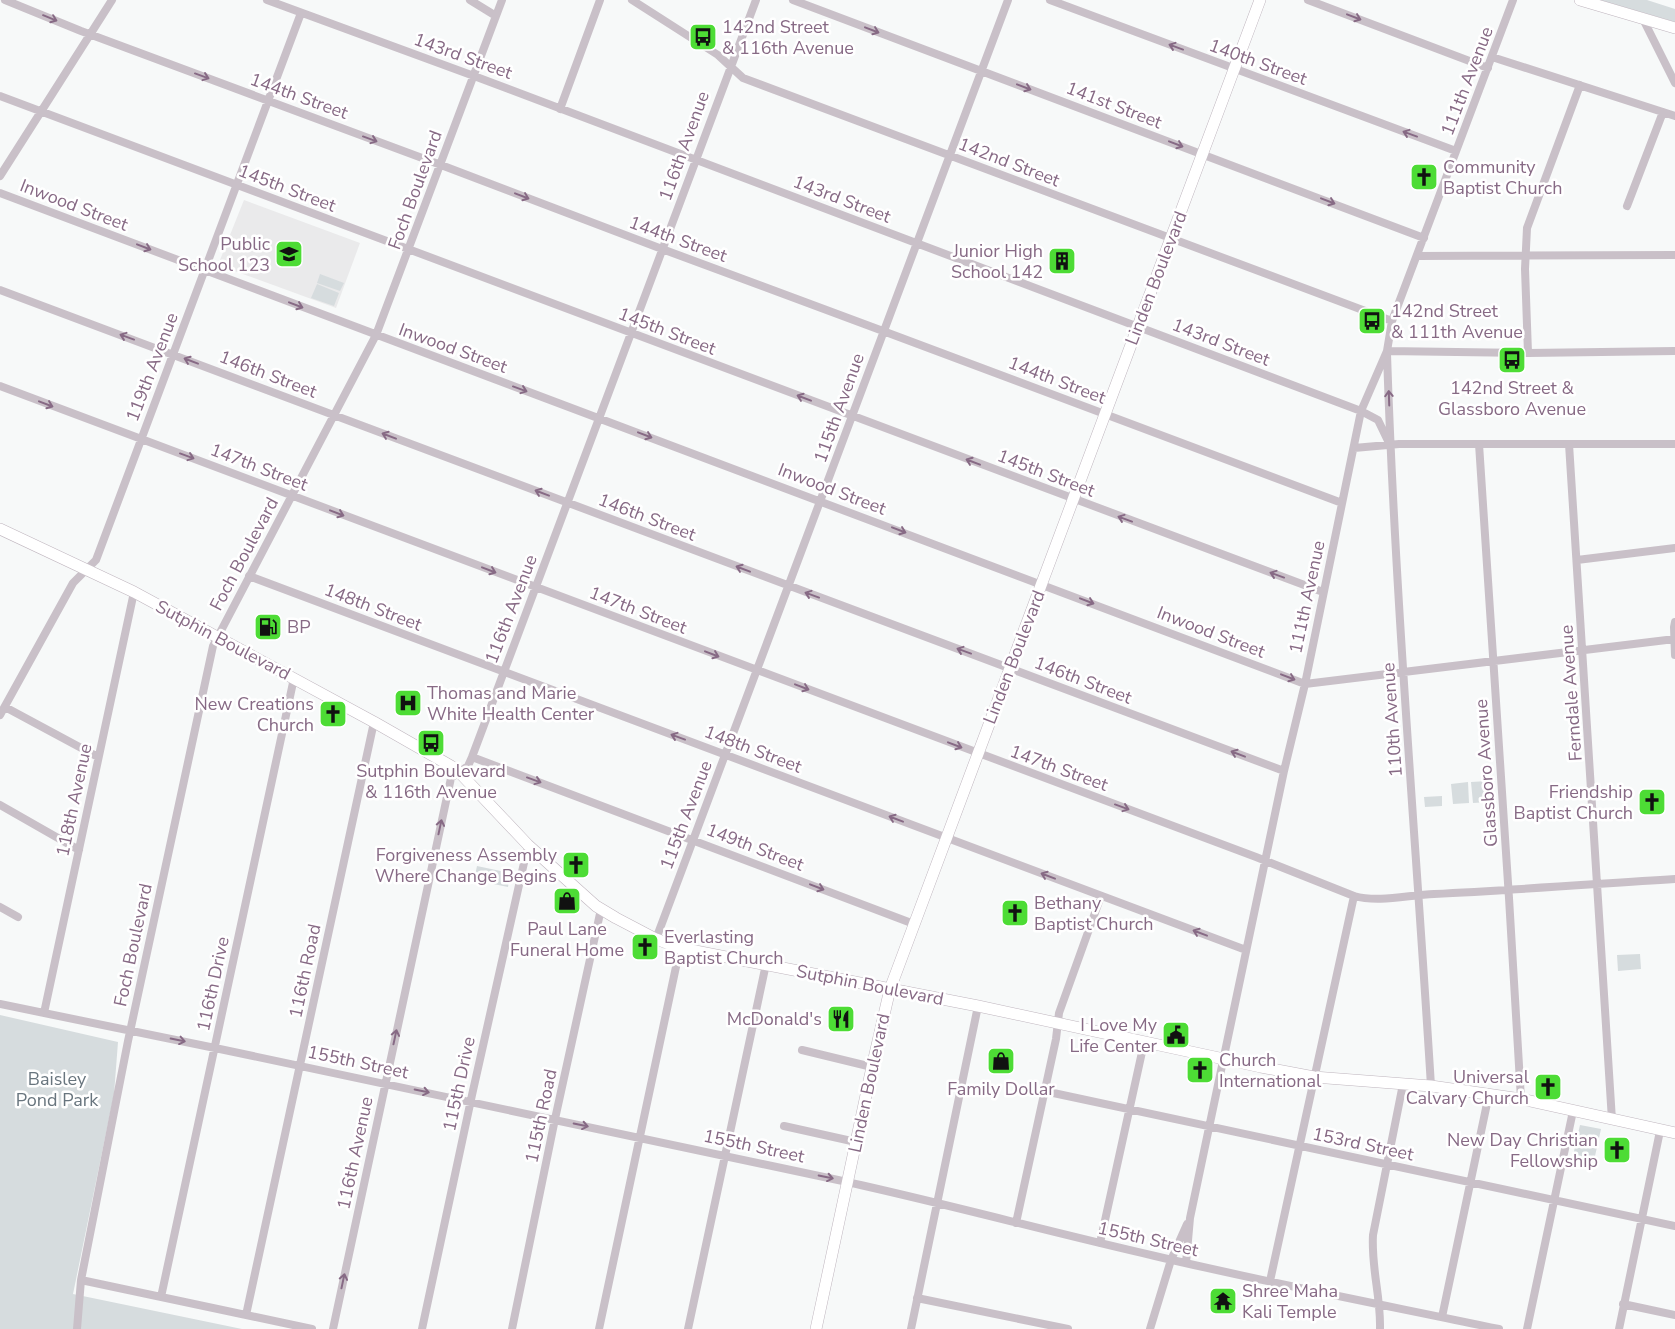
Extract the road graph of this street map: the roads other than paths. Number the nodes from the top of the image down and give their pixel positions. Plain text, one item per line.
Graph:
1 (5, 0) edge
2 (112, 0) edge
3 (267, 0) edge
4 (470, 0) edge
5 (502, 0) edge
6 (600, 0) edge
7 (632, 0) edge
8 (756, 0) edge
9 (793, 0) edge
10 (1008, 0) edge
11 (1050, 0) edge
12 (1260, 0) edge
13 (1308, 0) edge
14 (1513, 0) edge
15 (1580, 0) edge
16 (301, 13) junction
17 (496, 16) junction
18 (1642, 17) junction
19 (1675, 28) edge
20 (90, 34) junction
21 (1492, 57) junction
22 (729, 67) junction
23 (1488, 68) junction
24 (1234, 69) junction
25 (982, 71) junction
26 (474, 76) junction
27 (1675, 83) edge
28 (1580, 85) junction
29 (0, 96) edge
30 (268, 100) junction
31 (560, 109) junction
32 (40, 112) junction
33 (1662, 112) junction
34 (1675, 116) edge
35 (1456, 152) junction
36 (1203, 154) junction
37 (950, 156) junction
38 (695, 160) junction
39 (441, 165) junction
40 (0, 176) edge
41 (236, 185) junction
42 (0, 193) edge
43 (1627, 206) dead end
44 (1424, 238) junction
45 (1171, 239) junction
46 (916, 243) junction
47 (409, 250) junction
48 (662, 250) junction
49 (1675, 255) edge
50 (1417, 256) junction
51 (1525, 256) junction
52 (204, 270) junction
53 (0, 290) edge
54 (1392, 321) junction
55 (1138, 326) junction
56 (883, 330) junction
57 (630, 333) junction
58 (376, 335) junction
59 (1387, 351) junction
60 (1675, 351) edge
61 (1528, 353) junction
62 (173, 354) junction
63 (0, 386) edge
64 (1361, 411) junction
65 (1105, 414) junction
66 (335, 416) junction
67 (851, 416) junction
68 (599, 418) junction
69 (141, 440) junction
70 (1479, 444) junction
71 (1570, 444) junction
72 (1675, 444) edge
73 (1390, 445) junction
74 (1354, 448) junction
75 (292, 496) junction
76 (1073, 499) junction
77 (820, 501) junction
78 (567, 503) junction
79 (1342, 503) junction
80 (1, 532) edge
81 (1675, 548) edge
82 (1577, 560) junction
83 (87, 570) junction
84 (249, 576) junction
85 (1042, 584) junction
86 (788, 586) junction
87 (535, 587) junction
88 (134, 592) junction
89 (1323, 592) junction
90 (1675, 622) edge
91 (218, 636) junction
92 (1674, 639) edge
93 (1583, 650) junction
94 (1675, 655) edge
95 (1493, 661) junction
96 (1010, 669) junction
97 (757, 670) junction
98 (503, 672) junction
99 (1404, 672) junction
100 (294, 678) junction
101 (1305, 684) junction
102 (4, 707) junction
103 (0, 715) edge
104 (374, 722) junction
105 (978, 753) junction
106 (725, 755) junction
107 (98, 757) junction
108 (472, 757) junction
109 (459, 772) junction
110 (1284, 772) junction
111 (0, 805) edge
112 (946, 838) junction
113 (693, 840) junction
114 (528, 845) junction
115 (79, 850) junction
116 (1265, 860) junction
117 (1675, 879) edge
118 (1598, 884) junction
119 (1509, 890) junction
120 (1418, 894) junction
121 (1101, 896) junction
122 (1354, 896) junction
123 (0, 907) edge
124 (601, 909) junction
125 (18, 917) dead end
126 (914, 924) junction
127 (656, 939) junction
128 (680, 948) junction
129 (1246, 950) junction
130 (766, 964) junction
131 (890, 989) junction
132 (0, 1004) edge
133 (978, 1006) junction
134 (44, 1013) junction
135 (1057, 1022) junction
136 (130, 1031) junction
137 (1144, 1043) junction
138 (215, 1048) junction
139 (802, 1050) dead end
140 (1223, 1060) junction
141 (300, 1066) junction
142 (872, 1067) junction
143 (1314, 1077) junction
144 (385, 1084) junction
145 (1403, 1084) junction
146 (1431, 1086) junction
147 (1044, 1091) junction
148 (1489, 1094) junction
149 (1521, 1099) junction
150 (470, 1102) junction
151 (1129, 1110) junction
152 (1573, 1111) junction
153 (555, 1120) junction
154 (1612, 1120) junction
155 (784, 1126) dead end
156 (1209, 1127) junction
157 (1660, 1131) junction
158 (1675, 1133) edge
159 (640, 1137) junction
160 (856, 1142) junction
161 (1299, 1146) junction
162 (725, 1155) junction
163 (1387, 1165) junction
164 (848, 1182) junction
165 (1470, 1183) junction
166 (1554, 1201) junction
167 (937, 1202) junction
168 (1190, 1218) junction
169 (1641, 1219) junction
170 (1016, 1223) junction
171 (1675, 1226) edge
172 (1100, 1243) junction
173 (1171, 1260) junction
174 (1186, 1263) junction
175 (81, 1280) junction
176 (1270, 1281) junction
177 (161, 1297) junction
178 (917, 1298) junction
179 (1378, 1304) junction
180 (1623, 1304) junction
181 (246, 1315) junction
182 (1675, 1315) edge
183 (1442, 1317) junction
184 (77, 1329) edge
185 (312, 1329) edge
186 (333, 1329) edge
187 (422, 1329) edge
188 (512, 1329) edge
189 (599, 1329) edge
190 (688, 1329) edge
191 (816, 1329) edge
192 (911, 1329) edge
193 (1068, 1329) edge
194 (1150, 1329) edge
195 (1380, 1329) edge
196 (1499, 1329) edge
197 (1527, 1329) edge
198 (1619, 1329) edge

1 -> 20 street, 144th Street
2 - 20 street
3 - 16 street, 143rd Street
4 - 17 street
5 - 17 street, Foch Boulevard
6 - 31 street
7 - 22 street, 142nd Street
8 - 22 street, 116th Avenue
9 -> 25 street, 141st Street
10 - 25 street, 115th Avenue
24 -> 11 street, 140th Street
12 - 24 main road, Linden Boulevard
13 -> 23 street
14 - 21 street, 111th Avenue
15 - 18 main road
16 - 26 street, 143rd Street
16 - 30 street, 119th Avenue
17 - 26 street, Foch Boulevard
18 - 19 main road
18 - 27 street
20 -> 30 street, 144th Street
20 - 32 street
21 - 23 street, 111th Avenue
21 - 28 street
22 - 37 street, 142nd Street
22 - 38 street, 116th Avenue
23 - 35 street, 111th Avenue
35 -> 24 street, 140th Street
24 - 36 main road, Linden Boulevard
25 -> 36 street, 141st Street
25 - 37 street, 115th Avenue
26 - 31 street, 143rd Street
26 - 39 street, Foch Boulevard
28 - 33 street
28 - 51 street
29 - 32 street, 145th Street
30 -> 39 street, 144th Street
30 - 41 street, 119th Avenue
31 - 38 street, 143rd Street
32 - 40 street
32 - 41 street, 145th Street
33 - 34 street
33 - 43 street
35 - 44 street, 111th Avenue
36 -> 44 street, 141st Street
36 - 45 main road, Linden Boulevard
37 - 45 street, 142nd Street
37 - 46 street, 115th Avenue
38 - 46 street, 143rd Street
38 - 48 street, 116th Avenue
39 - 47 street, Foch Boulevard
39 -> 48 street, 144th Street
41 - 47 street, 145th Street
41 - 52 street, 119th Avenue
42 -> 52 street, Inwood Street
44 - 50 street, 111th Avenue
45 - 54 street, 142nd Street
45 - 55 main road, Linden Boulevard
46 - 55 street, 143rd Street
46 - 56 street, 115th Avenue
47 - 57 street, 145th Street
47 - 58 street, Foch Boulevard
48 - 56 street, 144th Street
48 - 57 street, 116th Avenue
49 - 51 street
50 - 51 street
50 - 54 street, 111th Avenue
51 - 61 street
52 -> 58 street, Inwood Street
52 - 62 street, 119th Avenue
62 -> 53 street, 146th Street
54 - 59 street, 111th Avenue
55 - 64 street, 143rd Street
55 - 65 main road, Linden Boulevard
56 - 65 street, 144th Street
56 - 67 street, 115th Avenue
67 -> 57 street, 145th Street
57 - 68 street, 116th Avenue
58 - 66 street, Foch Boulevard
58 -> 68 street, Inwood Street
59 - 61 street
59 - 64 street, 111th Avenue
73 -> 59 street, 110th Avenue
60 - 61 street
66 -> 62 street, 146th Street
62 - 69 street, 119th Avenue
63 -> 69 street, 147th Street
64 - 73 street, 143rd Street
64 - 74 street, 111th Avenue
65 - 76 main road, Linden Boulevard
65 - 79 street, 144th Street
66 - 75 street, Foch Boulevard
78 -> 66 street, 146th Street
76 -> 67 street, 145th Street
67 - 77 street, 115th Avenue
68 -> 77 street, Inwood Street
68 - 78 street, 116th Avenue
69 -> 75 street, 147th Street
69 - 83 street, 119th Avenue
70 - 71 street
70 - 73 street
70 - 95 street, Glassboro Avenue
71 - 72 street
71 - 82 street, Ferndale Avenue
73 - 74 street
73 - 99 street, 110th Avenue
74 - 79 street, 111th Avenue
75 - 84 street, Foch Boulevard
75 -> 87 street, 147th Street
76 - 85 main road, Linden Boulevard
89 -> 76 street, 145th Street
77 -> 85 street, Inwood Street
77 - 86 street, 115th Avenue
86 -> 78 street, 146th Street
78 - 87 street, 116th Avenue
79 - 89 street, 111th Avenue
80 - 83 main road, Sutphin Boulevard
81 - 82 street
82 - 93 street, Ferndale Avenue
83 - 88 main road, Sutphin Boulevard
83 - 102 street, 119th Avenue
84 - 91 street, Foch Boulevard
84 - 98 street, 148th Street
85 - 96 main road, Linden Boulevard
85 -> 101 street, Inwood Street
96 -> 86 street, 146th Street
86 - 97 street, 115th Avenue
87 -> 97 street, 147th Street
87 - 98 street, 116th Avenue
88 - 91 main road, Sutphin Boulevard
88 - 107 street, 118th Avenue
89 - 101 street, 111th Avenue
90 - 92 street
91 - 100 main road, Sutphin Boulevard
91 - 136 street, Foch Boulevard
92 - 93 street, Inwood Street
92 - 94 street
93 - 95 street, Inwood Street
93 - 118 street, Ferndale Avenue
95 - 99 street, Inwood Street
95 - 119 street, Glassboro Avenue
96 - 105 main road, Linden Boulevard
110 -> 96 street, 146th Street
97 -> 105 street, 147th Street
97 - 106 street, 115th Avenue
106 -> 98 street, 148th Street
98 - 108 street, 116th Avenue
99 - 101 street, Inwood Street
99 - 120 street, 110th Avenue
100 - 104 main road, Sutphin Boulevard
100 - 138 street, 116th Drive
101 - 110 street, 111th Avenue
102 - 103 street, 119th Avenue
102 - 107 street
104 - 109 main road, Sutphin Boulevard
104 - 141 street, 116th Road
105 - 112 main road, Linden Boulevard
105 -> 116 street, 147th Street
112 -> 106 street, 148th Street
106 - 113 street, 115th Avenue
107 - 115 street, 118th Avenue
108 - 109 street, 116th Avenue
108 -> 113 street, 149th Street
109 - 114 main road, Sutphin Boulevard
144 -> 109 street, 116th Avenue
110 - 116 street, 111th Avenue
111 - 115 street
121 -> 112 street, 148th Street
112 - 126 main road, Linden Boulevard
113 -> 126 street, 149th Street
113 - 127 street, 115th Avenue
114 - 124 main road, Sutphin Boulevard
114 - 150 street, 115th Drive
115 - 134 street, 118th Avenue
116 - 122 street, 147th Street
116 - 129 street, 111th Avenue
117 - 118 street, 147th Street
118 - 119 street, 147th Street
118 - 154 street, Ferndale Avenue
119 - 120 street, 147th Street
119 - 149 street, Glassboro Avenue
120 - 122 street, 147th Street
120 - 146 street, 110th Avenue
129 -> 121 street, 148th Street
121 - 135 street
122 - 143 street
123 - 125 street
124 - 127 main road, Sutphin Boulevard
124 - 153 street, 115th Road
126 - 131 main road, Linden Boulevard
127 - 128 main road, Sutphin Boulevard
128 - 130 main road, Sutphin Boulevard
128 - 159 street
129 - 140 street, 111th Avenue
130 - 131 main road, Sutphin Boulevard
130 - 162 street
131 - 133 main road, Sutphin Boulevard
131 - 142 main road, Linden Boulevard
132 - 134 street, 155th Street
133 - 135 main road, Sutphin Boulevard
133 - 167 street
134 - 136 street, 155th Street
135 - 137 main road, Sutphin Boulevard
135 - 147 street
136 -> 138 street, 155th Street
136 - 175 street, Foch Boulevard
137 - 140 main road, Sutphin Boulevard
137 - 151 street
138 - 141 street, 155th Street
138 - 177 street, 116th Drive
139 - 142 street
140 - 143 main road, Sutphin Boulevard
140 - 156 street, 111th Avenue
141 - 144 street, 155th Street
141 - 181 street, 116th Road
142 - 160 main road, Linden Boulevard
143 - 145 main road, Sutphin Boulevard
143 - 161 street
144 -> 150 street, 155th Street
186 -> 144 street, 116th Avenue
145 - 146 main road, Sutphin Boulevard
145 - 163 street
146 - 148 main road, Sutphin Boulevard
147 - 151 street, 153rd Street
147 - 170 street
148 - 149 main road, Sutphin Boulevard
148 - 165 street
149 - 152 main road, Sutphin Boulevard
150 - 153 street, 155th Street
150 - 187 street, 115th Drive
151 - 156 street, 153rd Street
151 - 172 street
152 - 154 main road, Sutphin Boulevard
152 - 166 street
153 -> 159 street, 155th Street
153 - 188 street, 115th Road
154 - 157 main road, Sutphin Boulevard
155 - 160 street
156 - 161 street, 153rd Street
156 - 168 street, 111th Avenue
157 - 158 main road, Sutphin Boulevard
157 - 169 street
159 - 162 street, 155th Street
159 - 189 street
160 - 164 main road, Linden Boulevard
161 - 163 street, 153rd Street
161 - 176 street
162 -> 164 street, 155th Street
162 - 190 street
163 - 165 street, 153rd Street
163 - 179 street
164 - 167 street, 155th Street
164 - 191 main road, Linden Boulevard
165 - 166 street, 153rd Street
165 - 183 street
166 - 169 street, 153rd Street
166 - 197 street
167 - 170 street, 155th Street
167 - 178 street
168 - 173 street, 111th Avenue
168 - 174 street, 111th Avenue
169 - 171 street, 153rd Street
169 - 180 street
170 - 172 street, 155th Street
172 - 173 street, 155th Street
173 - 174 street, 155th Street
173 - 194 street, 111th Avenue
174 - 176 street, 155th Street
175 - 177 street
175 - 184 street, Foch Boulevard
176 - 179 street, 155th Street
177 - 181 street
178 - 192 street
178 - 193 street
179 - 183 street, 155th Street
179 - 195 street
180 - 182 street
180 - 198 street
181 - 185 street
183 - 196 street, 155th Street

